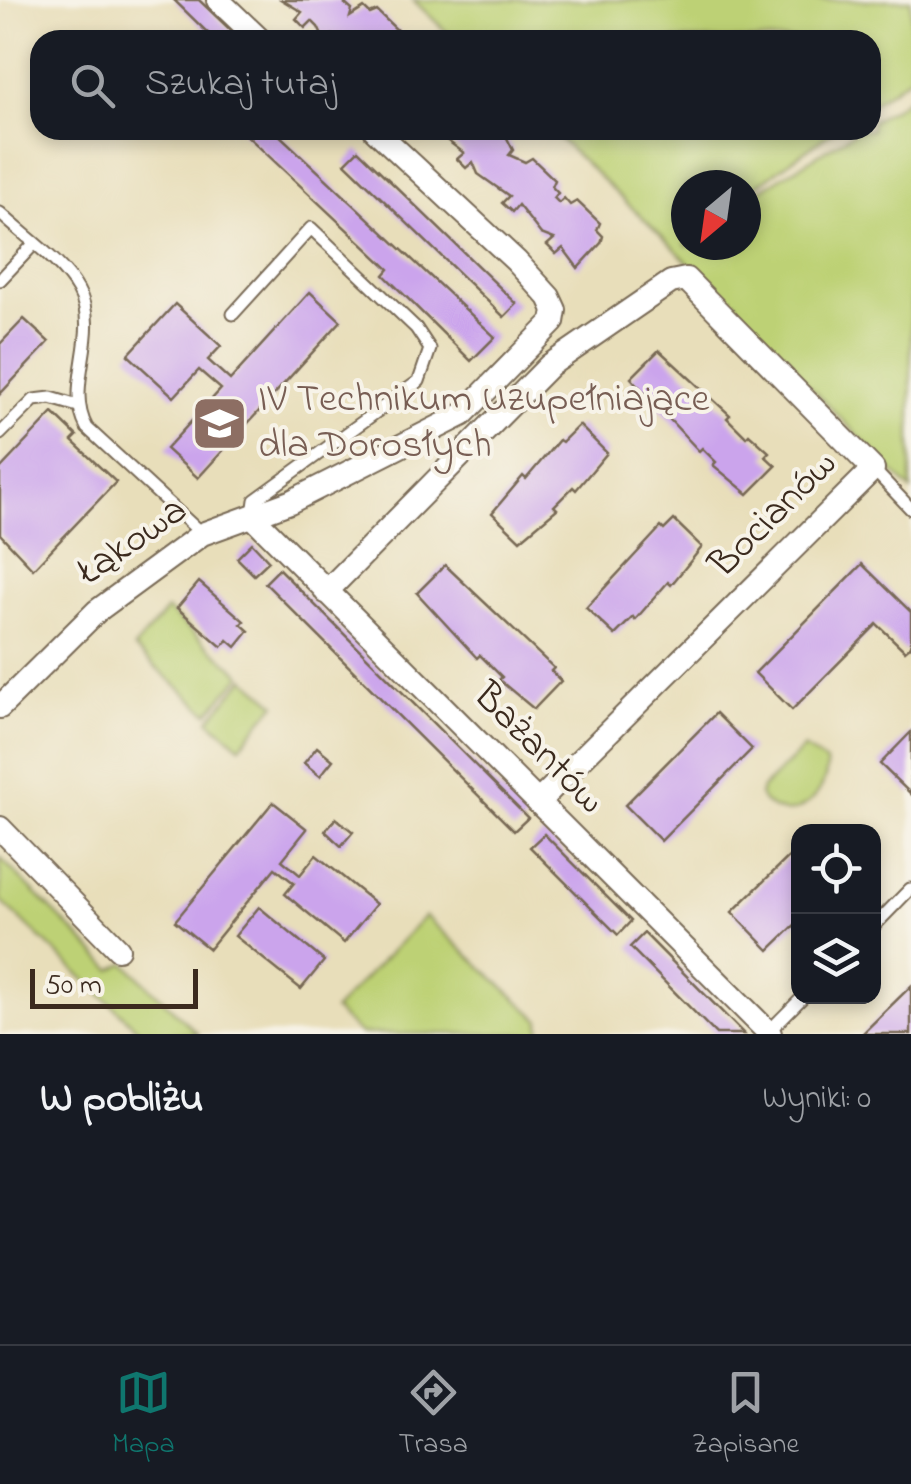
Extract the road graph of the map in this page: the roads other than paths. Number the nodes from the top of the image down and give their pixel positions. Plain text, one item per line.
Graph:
1 (218, 0) edge
2 (250, 30) edge
3 (386, 140) edge
4 (0, 212) edge
5 (34, 244) junction
6 (0, 280) edge
7 (233, 314) dead end
8 (78, 406) junction
9 (0, 434) edge
10 (873, 469) junction
11 (911, 509) edge
12 (254, 518) junction
13 (202, 534) junction
14 (326, 592) junction
15 (0, 707) edge
16 (538, 802) junction
17 (0, 828) edge
18 (910, 889) edge
19 (881, 919) edge
20 (118, 948) dead end
21 (796, 1004) edge
22 (769, 1033) edge

1 - 2 street
3 - 12 street, Łąkowa
4 - 5 lane
5 - 6 lane
5 - 8 lane
7 - 12 lane
8 - 9 lane
8 - 13 lane
10 - 11 lane
10 - 14 street, Bocianów
10 - 16 street, Bocianów
12 - 13 street, Łąkowa
12 - 14 street, Bażantów
13 - 15 street, Łąkowa
14 - 16 street, Bażantów
16 - 22 street, Bażantów
17 - 20 street
18 - 19 lane
21 - 22 lane

